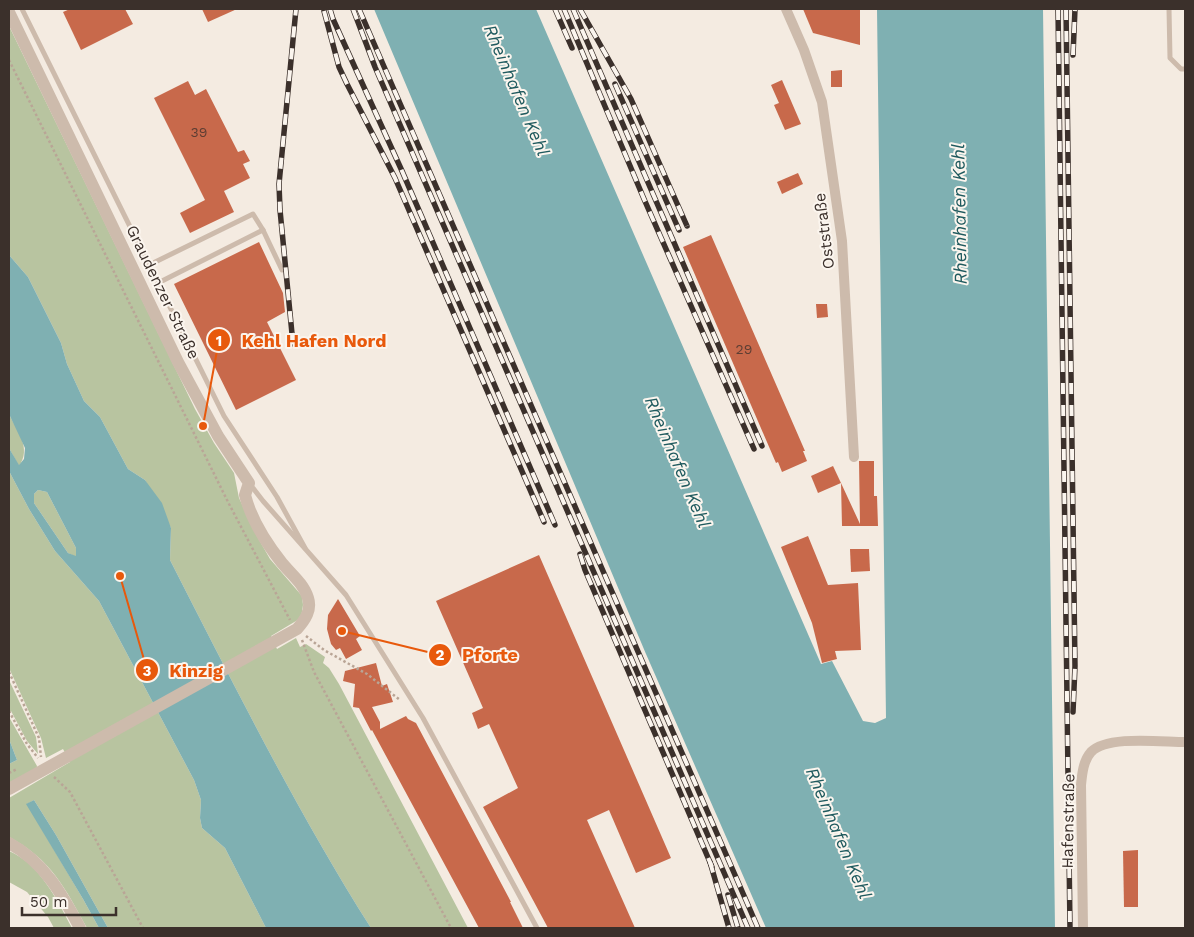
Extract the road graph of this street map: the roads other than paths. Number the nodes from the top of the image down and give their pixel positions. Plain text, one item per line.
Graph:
1 (22, 9) edge
2 (786, 9) edge
3 (1169, 9) edge
4 (9, 12) edge
5 (1185, 69) edge
6 (263, 230) junction
7 (149, 265) junction
8 (282, 270) dead end
9 (158, 283) junction
10 (854, 457) dead end
11 (249, 483) junction
12 (306, 548) junction
13 (1185, 742) edge
14 (9, 789) edge
15 (9, 843) edge
16 (80, 928) edge
17 (537, 928) edge
18 (1083, 928) edge

1 - 7 lane
2 - 10 street, Oststraße
3 - 5 lane
4 - 11 street, Graudenzer Straße
6 - 7 lane
6 - 8 lane
6 - 9 lane
7 - 9 lane
9 - 12 lane
11 - 12 lane
11 - 14 street
12 - 17 lane
13 - 18 street, Hafenstraße
15 - 16 street

